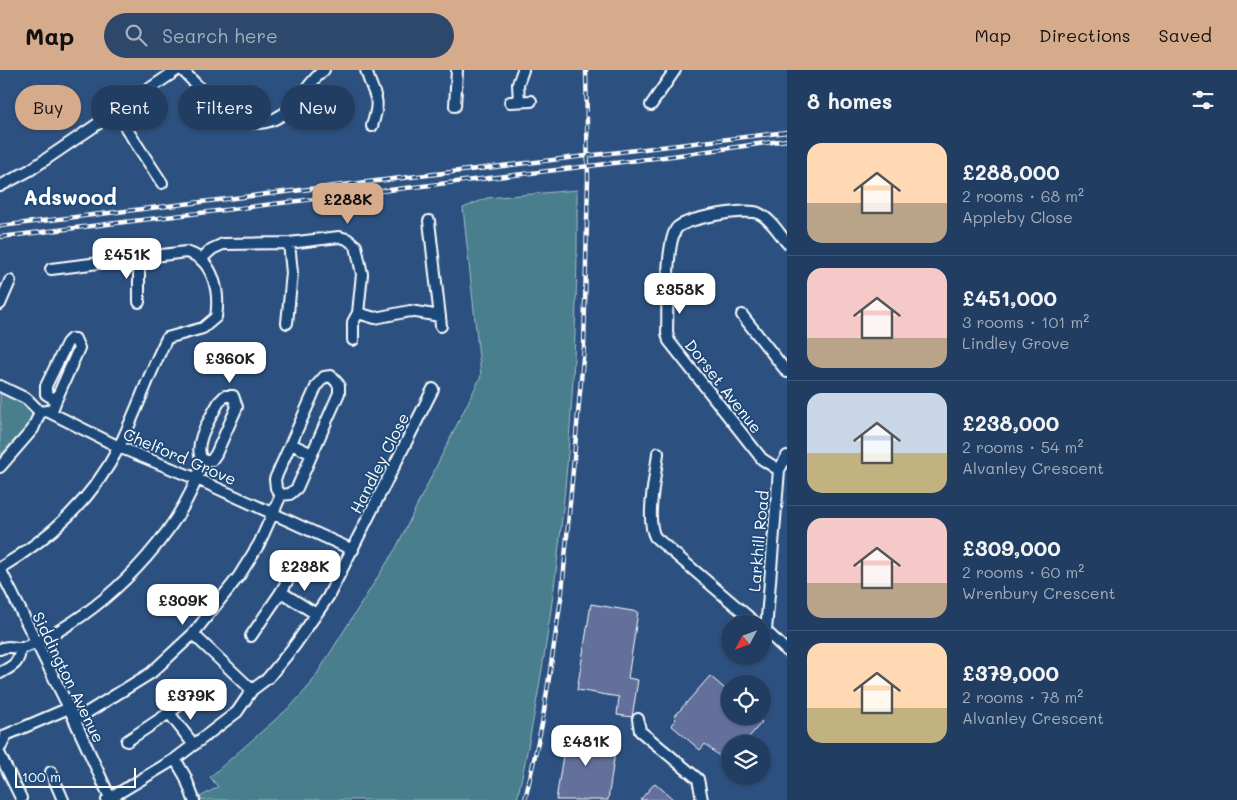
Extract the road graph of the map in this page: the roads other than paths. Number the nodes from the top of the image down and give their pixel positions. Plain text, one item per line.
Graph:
1 (177, 70) edge
2 (182, 70) edge
3 (324, 70) edge
4 (366, 70) edge
5 (457, 70) edge
6 (523, 70) edge
7 (675, 70) edge
8 (155, 85) edge
9 (531, 101) dead end
10 (651, 105) dead end
11 (455, 106) dead end
12 (372, 126) dead end
13 (91, 129) edge
14 (128, 130) edge
15 (162, 183) dead end
16 (0, 186) edge
17 (429, 221) dead end
18 (289, 243) junction
19 (787, 243) edge
20 (140, 258) junction
21 (201, 259) junction
22 (51, 269) dead end
23 (10, 281) dead end
24 (139, 302) dead end
25 (0, 304) edge
26 (358, 313) junction
27 (742, 315) dead end
28 (287, 323) dead end
29 (353, 340) dead end
30 (787, 372) edge
31 (0, 386) edge
32 (433, 389) dead end
33 (56, 400) junction
34 (45, 413) junction
35 (290, 444) junction
36 (119, 447) junction
37 (658, 453) dead end
38 (312, 454) junction
39 (787, 456) edge
40 (203, 462) junction
41 (0, 468) edge
42 (779, 470) junction
43 (198, 479) junction
44 (280, 494) junction
45 (272, 513) junction
46 (352, 550) junction
47 (298, 562) dead end
48 (0, 568) edge
49 (282, 592) junction
50 (316, 614) junction
51 (746, 615) edge
52 (765, 615) edge
53 (193, 634) junction
54 (251, 636) dead end
55 (771, 636) edge
56 (36, 642) junction
57 (20, 648) junction
58 (0, 649) edge
59 (787, 651) edge
60 (0, 673) edge
61 (252, 690) junction
62 (197, 691) dead end
63 (69, 708) junction
64 (169, 713) junction
65 (638, 719) dead end
66 (75, 720) junction
67 (127, 741) dead end
68 (194, 745) junction
69 (0, 748) edge
70 (0, 755) edge
71 (175, 759) junction
72 (51, 772) dead end
73 (21, 798) dead end
74 (110, 799) edge
75 (63, 800) edge
76 (194, 800) edge
77 (702, 800) edge

1 - 8 street
2 - 3 street
4 - 12 street
5 - 11 street
6 - 9 street
7 - 10 street
13 - 16 street
14 - 15 street
17 - 26 street
18 - 21 street
18 - 26 street
18 - 28 street
19 - 42 street, Dorset Avenue
20 - 21 street
20 - 22 street
20 - 24 street
21 - 36 street
23 - 25 street
26 - 29 street
27 - 30 street
31 - 34 street, Chelford Grove
32 - 46 street, Handley Close
33 - 33 street
33 - 34 street
34 - 36 street, Chelford Grove
34 - 41 street
35 - 38 street
35 - 38 street
35 - 44 street
36 - 43 street, Chelford Grove
36 - 48 street
37 - 51 street
38 - 44 street
39 - 42 street, Larkhill Road
40 - 40 street
40 - 43 street
42 - 52 street, Larkhill Road
43 - 45 street, Chelford Grove
43 - 56 street
44 - 45 street
45 - 46 street, Chelford Grove
45 - 53 street
46 - 50 street, Handley Close
47 - 49 street
48 - 56 street, Siddington Avenue
49 - 50 street
49 - 54 street
50 - 61 street, Handley Close
53 - 61 street
53 - 66 street
55 - 59 street, Larkhill Road
56 - 57 street
56 - 63 street, Siddington Avenue
57 - 58 street
57 - 60 street
61 - 68 street, Handley Close
62 - 64 street
63 - 66 street, Siddington Avenue
63 - 69 street
64 - 67 street
64 - 68 street
65 - 77 street
66 - 74 street, Siddington Avenue
68 - 71 street, Handley Close
70 - 73 street
71 - 74 street, Handley Close
71 - 76 street
72 - 75 street

